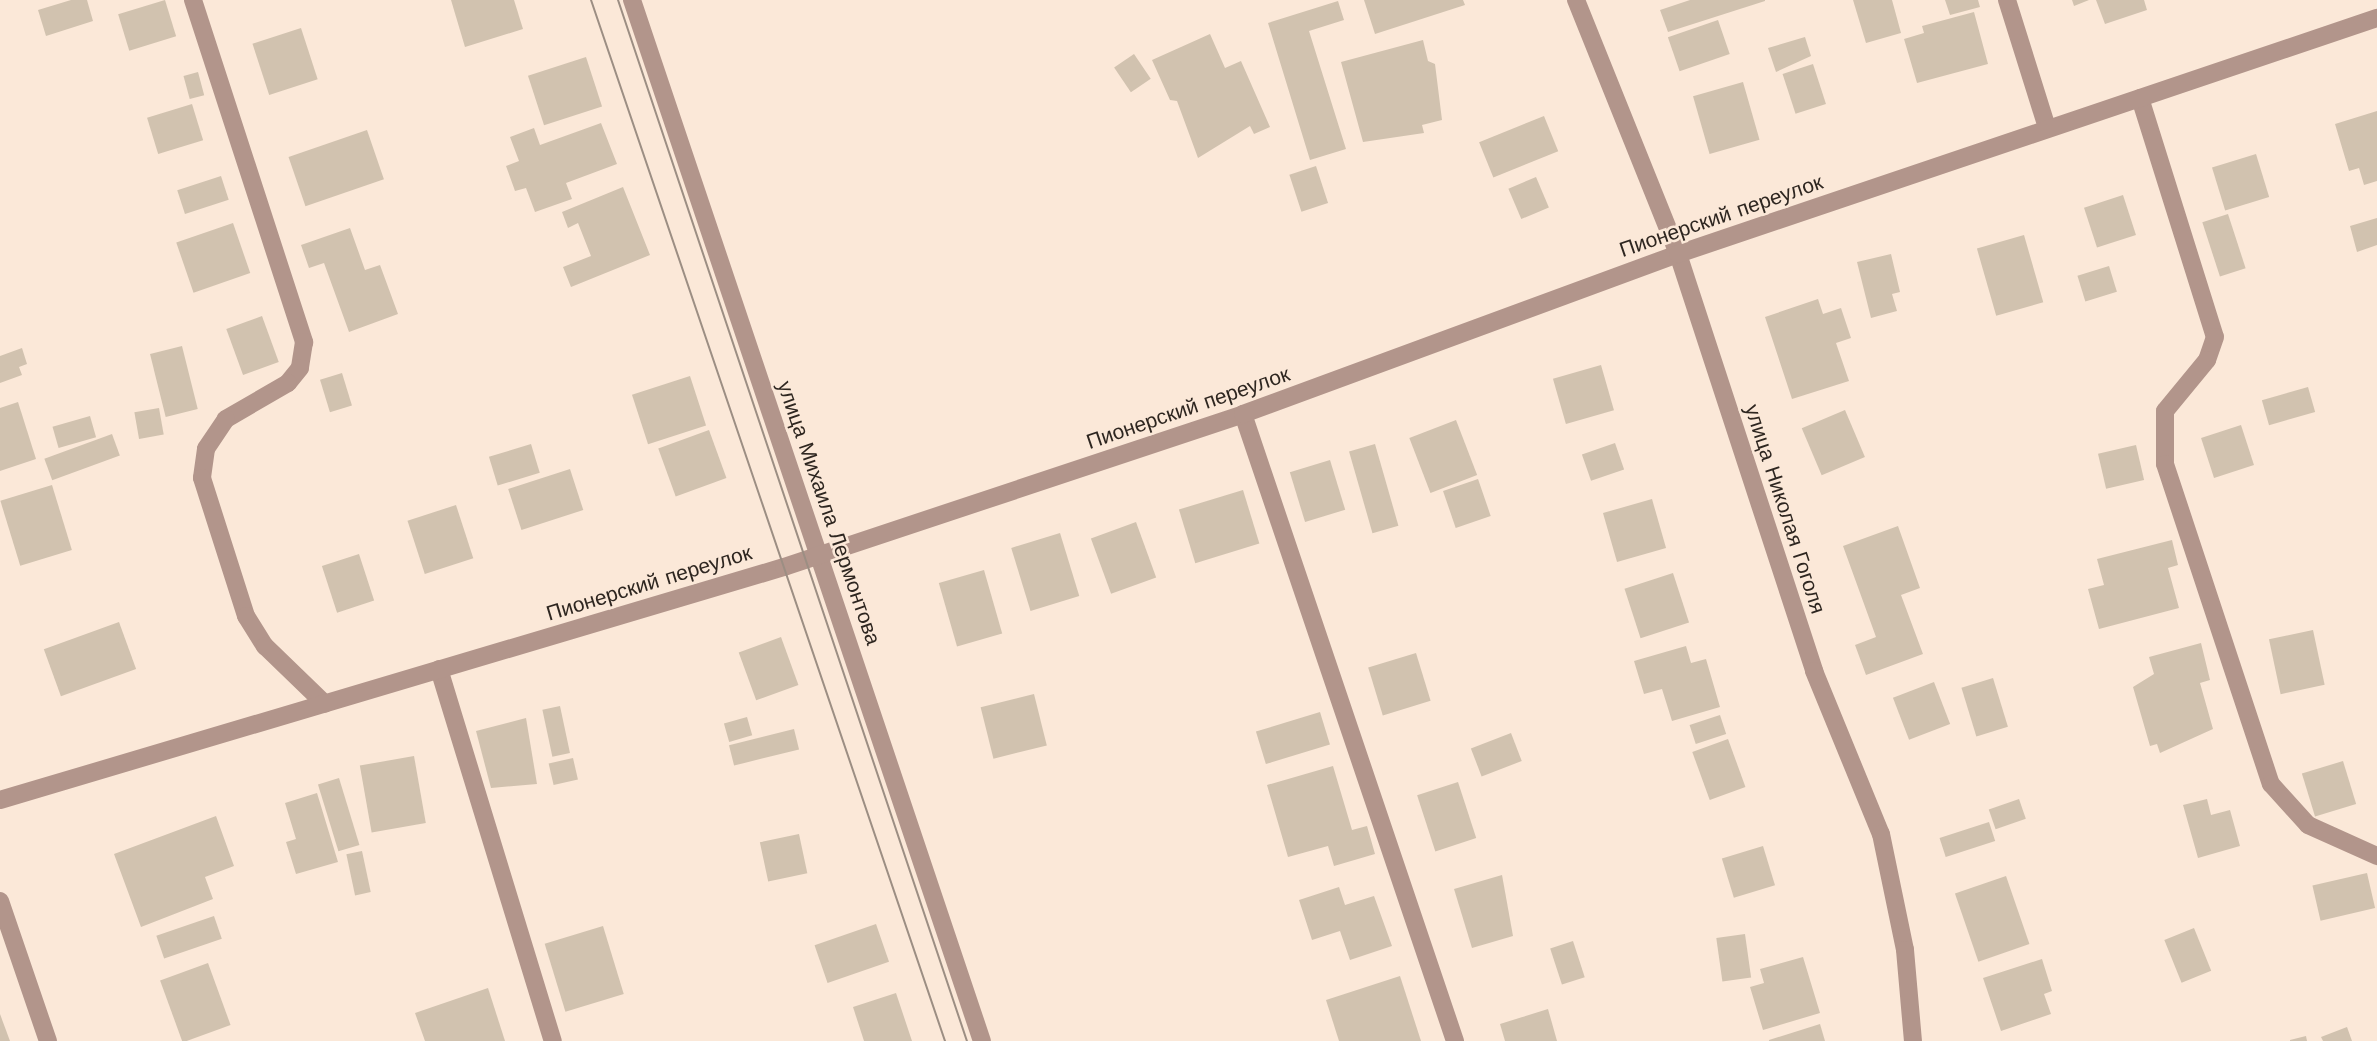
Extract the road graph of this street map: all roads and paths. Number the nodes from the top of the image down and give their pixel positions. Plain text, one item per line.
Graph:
1 (193, 0) edge
2 (632, 0) edge
3 (1576, 0) edge
4 (2007, 0) edge
5 (2377, 18) edge
6 (2140, 98) junction
7 (2047, 128) junction
8 (1678, 254) junction
9 (1243, 414) junction
10 (819, 554) junction
11 (439, 669) junction
12 (325, 704) junction
13 (0, 800) edge
14 (2377, 856) edge
15 (0, 901) edge
16 (48, 1041) edge
17 (553, 1041) edge
18 (982, 1041) edge
19 (1455, 1041) edge
20 (1913, 1041) edge

1 - 12 street
2 - 10 street, улица Михаила Лермонтова
3 - 8 street, улица Николая Гоголя
4 - 7 street
5 - 6 street, Пионерский переулок
6 - 7 street, Пионерский переулок
6 - 14 street
7 - 8 street, Пионерский переулок
8 - 9 street, Пионерский переулок
8 - 20 street, улица Николая Гоголя
9 - 10 street, Пионерский переулок
9 - 19 street
10 - 11 street, Пионерский переулок
10 - 18 street, улица Михаила Лермонтова
11 - 12 street, Пионерский переулок
11 - 17 street
12 - 13 street, Пионерский переулок
15 - 16 street

